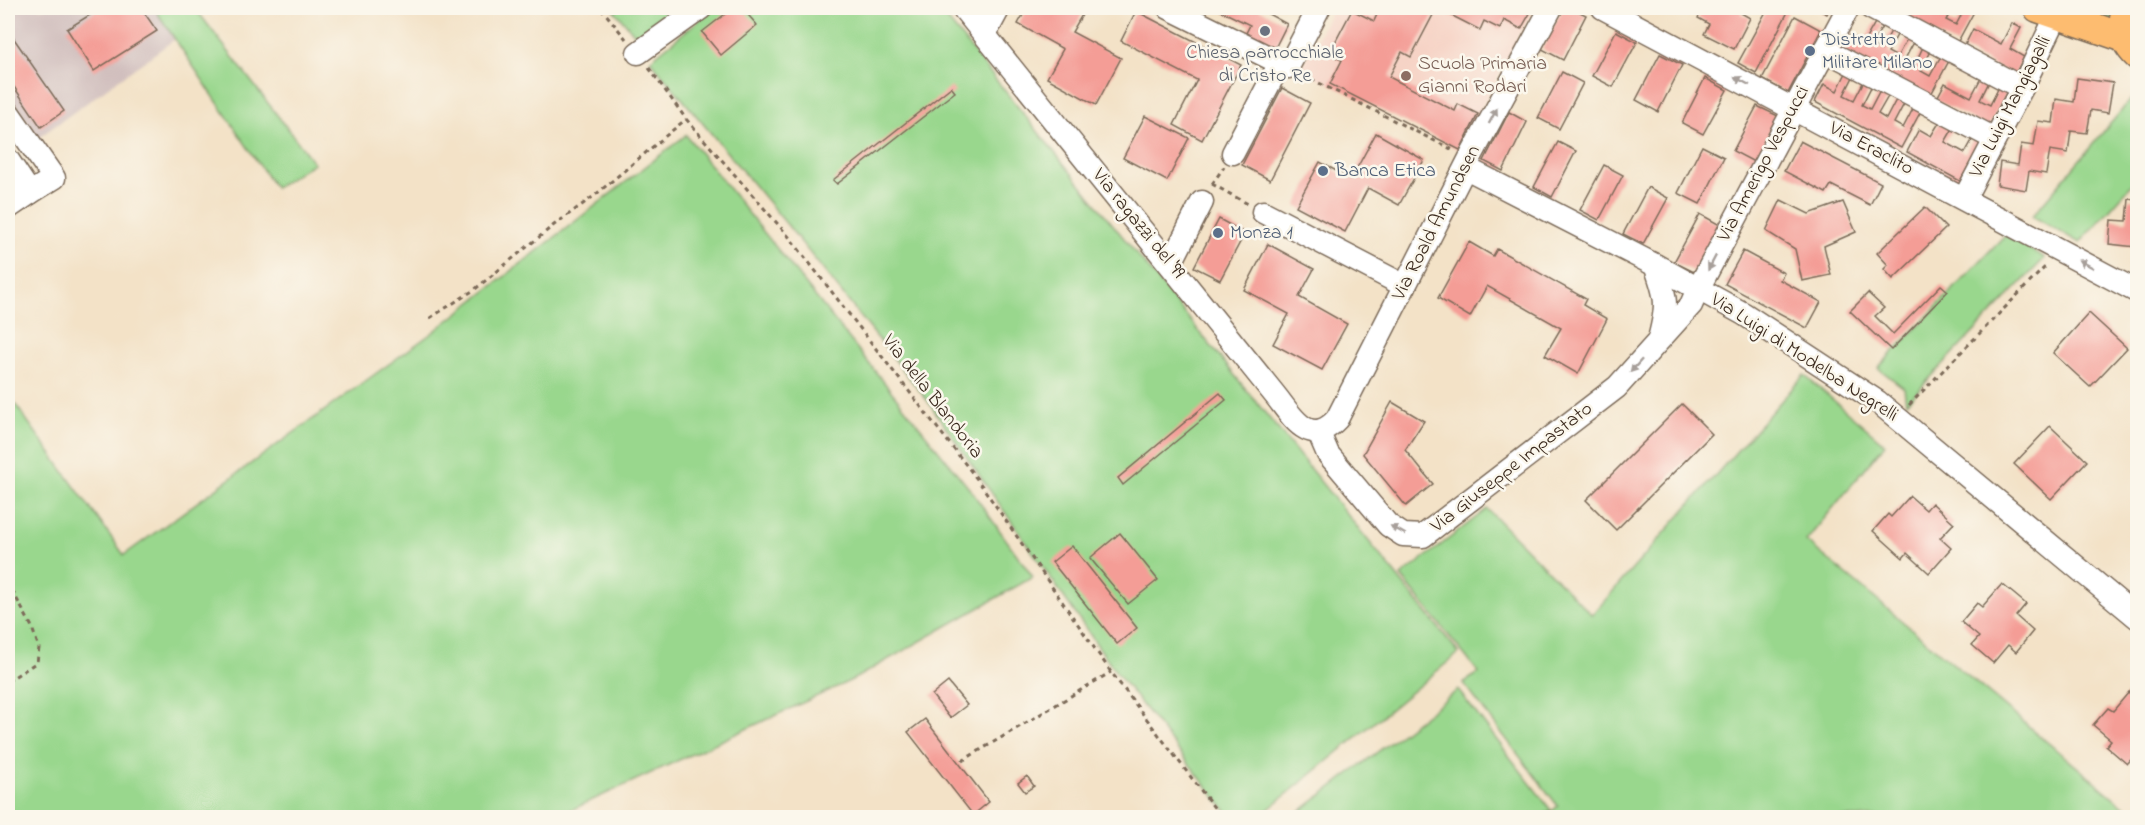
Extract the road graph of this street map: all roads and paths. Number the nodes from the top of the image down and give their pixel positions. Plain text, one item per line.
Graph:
1 (601, 8) edge
2 (701, 8) edge
3 (963, 8) edge
4 (999, 8) edge
5 (1169, 8) edge
6 (1319, 8) edge
7 (1551, 8) edge
8 (1603, 8) edge
9 (1848, 8) edge
10 (1871, 8) edge
11 (2127, 8) edge
12 (2048, 11) edge
13 (985, 34) junction
14 (1825, 50) junction
15 (2134, 51) edge
16 (638, 53) junction
17 (1284, 65) junction
18 (2022, 88) junction
19 (1794, 108) junction
20 (8, 112) edge
21 (686, 118) junction
22 (1995, 139) junction
23 (1233, 153) joint
24 (8, 160) edge
25 (1468, 163) junction
26 (30, 193) junction
27 (1207, 193) junction
28 (1964, 198) junction
29 (8, 208) edge
30 (1263, 212) joint
31 (2061, 250) junction
32 (1171, 263) junction
33 (1655, 265) junction
34 (1405, 286) junction
35 (1698, 289) junction
36 (2138, 292) edge
37 (430, 318) dead end
38 (1659, 340) junction
39 (1897, 418) junction
40 (1318, 431) junction
41 (8, 583) edge
42 (2138, 618) edge
43 (1111, 672) junction
44 (8, 681) edge
45 (962, 761) dead end
46 (1222, 818) edge

1 - 16 path, Via della Blandoria
2 - 16 street
3 - 13 street, Via ragazzi del '99
4 - 13 street
5 - 17 street
6 - 17 street
25 -> 7 street, Via Roald Amundsen
19 -> 8 street, Via Eraclito
9 - 14 street, Via Amerigo Vespucci
10 - 18 street
11 - 15 main road
12 - 15 main road
12 - 18 street, Via Luigi Mangiagalli
13 - 32 street, Via ragazzi del '99
14 - 19 street, Via Amerigo Vespucci
14 - 22 street
16 - 21 path, Via della Blandoria
17 - 23 street
17 - 25 path
18 - 22 street, Via Luigi Mangiagalli
19 - 28 street, Via Eraclito
19 -> 35 street, Via Amerigo Vespucci
20 - 26 street
21 - 37 path
21 - 43 path, Via della Blandoria
22 - 28 street, Via Luigi Mangiagalli
23 - 27 path
24 - 26 street
25 - 33 street, Via Luigi di Modelba Negrelli
25 - 34 street, Via Roald Amundsen
26 - 29 street
27 - 30 path
27 - 32 street
28 - 31 street, Via Eraclito
30 - 34 street
36 -> 31 street, Via Eraclito
31 - 39 path
32 - 40 street, Via ragazzi del '99
33 - 35 street, Via Luigi di Modelba Negrelli
33 - 38 street
34 - 40 street, Via Roald Amundsen
35 - 38 street, Via Giuseppe Impastato
35 - 39 street, Via Luigi di Modelba Negrelli
38 -> 40 street, Via Giuseppe Impastato
39 - 42 street, Via Luigi di Modelba Negrelli
41 - 44 path
43 - 45 path
43 - 46 path, Via della Blandoria

